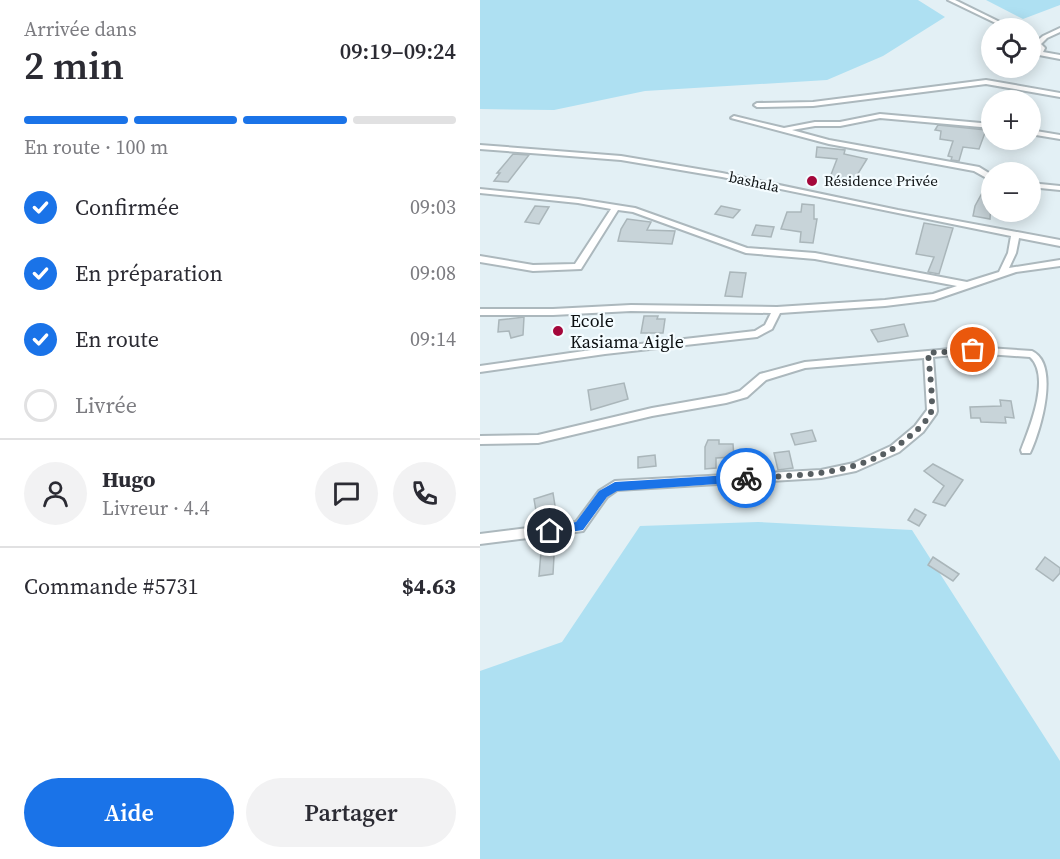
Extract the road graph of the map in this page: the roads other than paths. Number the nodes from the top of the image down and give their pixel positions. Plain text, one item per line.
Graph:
1 (951, 0) edge
2 (988, 18) edge
3 (1060, 30) edge
4 (1041, 41) edge
5 (1041, 54) edge
6 (1060, 57) edge
7 (1060, 94) edge
8 (757, 105) dead end
9 (734, 118) dead end
10 (981, 125) edge
11 (787, 131) junction
12 (1041, 134) edge
13 (1060, 137) edge
14 (480, 147) edge
15 (981, 172) edge
16 (1041, 186) edge
17 (1060, 188) edge
18 (480, 191) edge
19 (616, 207) junction
20 (1016, 234) junction
21 (1060, 243) edge
22 (480, 259) edge
23 (1060, 263) edge
24 (1003, 272) junction
25 (967, 285) junction
26 (777, 310) junction
27 (480, 312) edge
28 (928, 353) junction
29 (480, 369) edge
30 (480, 440) edge
31 (1026, 450) dead end
32 (480, 539) edge

1 - 2 street
3 - 4 street
5 - 6 street
7 - 8 street
9 - 11 street
10 - 11 street
11 - 15 street
12 - 13 street
14 - 20 street, bashala
16 - 17 street
18 - 19 street
19 - 22 street
19 - 25 street
20 - 21 street, bashala
20 - 24 street
23 - 24 street
24 - 25 street
25 - 26 street
26 - 27 street
26 - 29 street
28 - 30 street
28 - 31 street
28 - 32 street

